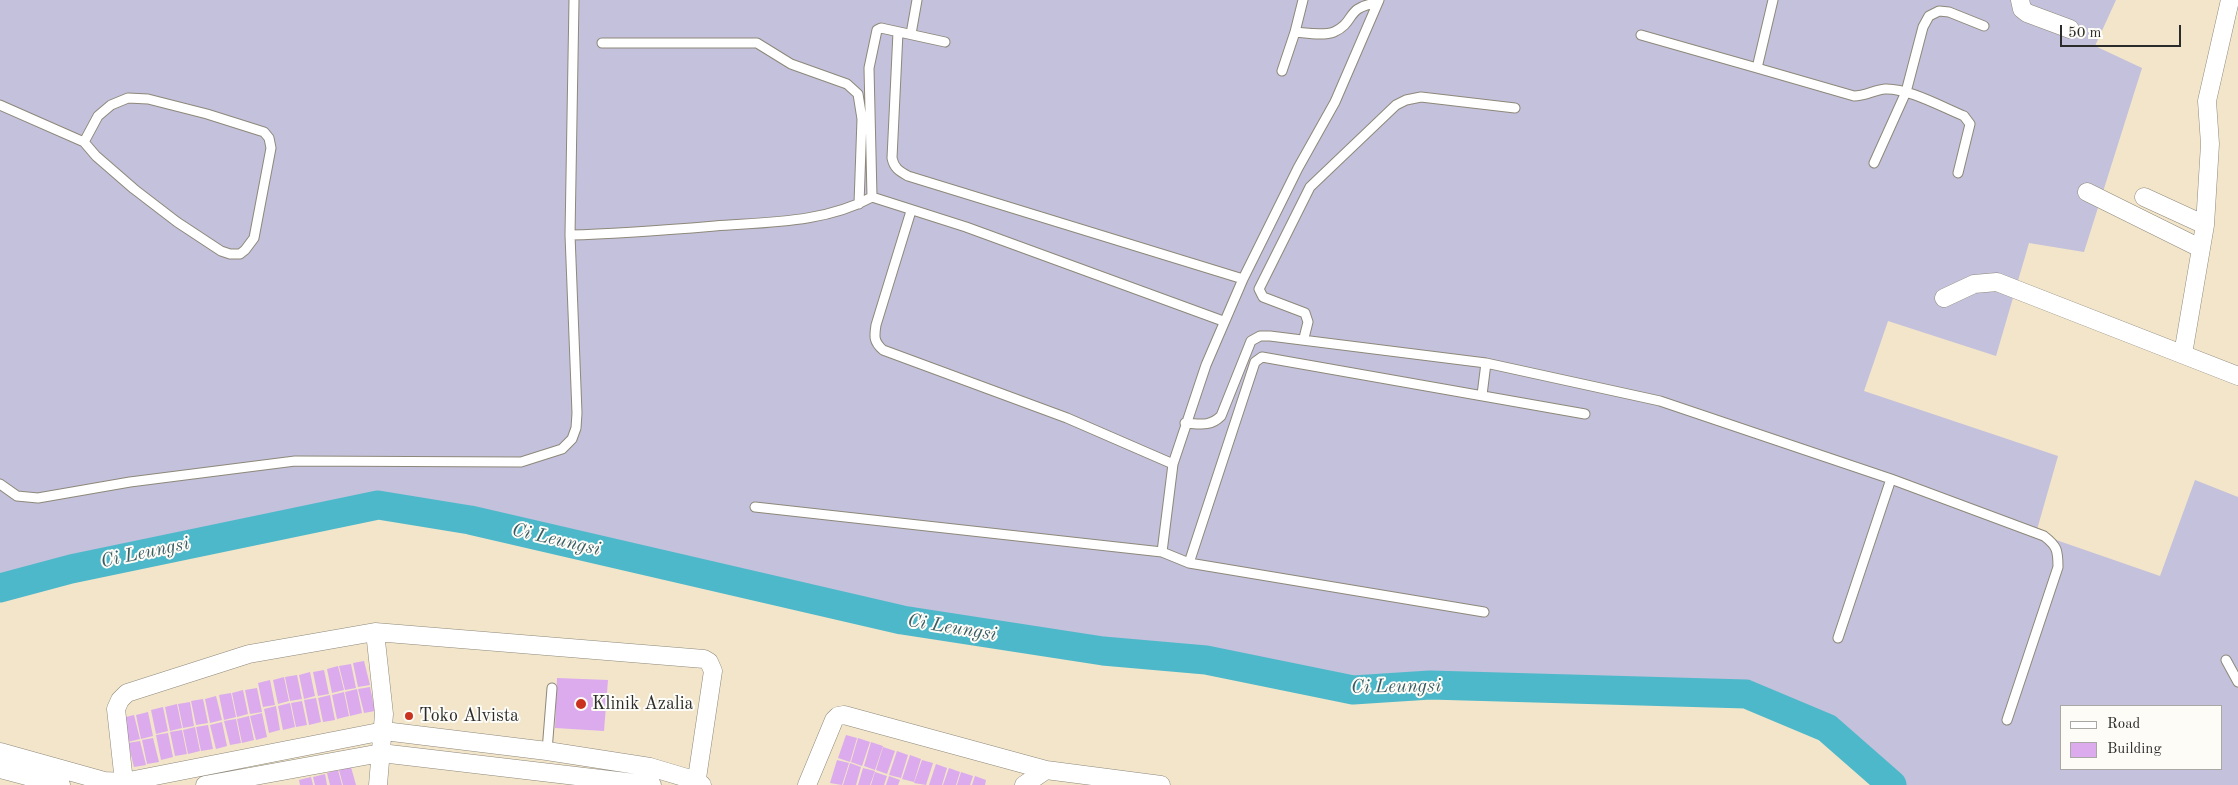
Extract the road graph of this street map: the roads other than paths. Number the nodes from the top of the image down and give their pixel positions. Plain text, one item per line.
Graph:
1 (574, 0) edge
2 (917, 0) edge
3 (1303, 0) edge
4 (1772, 0) edge
5 (2020, 0) edge
6 (2230, 0) edge
7 (1378, 2) edge
8 (1984, 26) dead end
9 (2070, 29) dead end
10 (898, 32) junction
11 (1295, 32) junction
12 (911, 34) junction
13 (1641, 35) dead end
14 (945, 42) dead end
15 (602, 43) dead end
16 (1757, 68) junction
17 (1282, 71) dead end
18 (1906, 92) junction
19 (0, 105) edge
20 (1515, 108) dead end
21 (84, 142) junction
22 (1874, 163) dead end
23 (1958, 173) dead end
24 (2087, 192) dead end
25 (872, 197) junction
26 (2144, 197) dead end
27 (859, 204) junction
28 (911, 211) junction
29 (2205, 225) junction
30 (570, 235) junction
31 (2200, 248) junction
32 (1243, 279) junction
33 (1944, 298) dead end
34 (1223, 321) junction
35 (1304, 338) junction
36 (2183, 354) junction
37 (1486, 363) junction
38 (2238, 376) edge
39 (1482, 395) junction
40 (1585, 414) dead end
41 (1185, 423) junction
42 (1172, 464) junction
43 (1891, 479) junction
44 (0, 484) edge
45 (755, 507) dead end
46 (1162, 552) junction
47 (1189, 563) junction
48 (1484, 612) dead end
49 (375, 632) junction
50 (1838, 638) dead end
51 (2226, 660) dead end
52 (2238, 682) edge
53 (552, 688) dead end
54 (2006, 720) dead end
55 (384, 731) junction
56 (547, 751) junction
57 (0, 752) edge
58 (381, 753) junction
59 (0, 769) edge
60 (1046, 770) junction
61 (124, 782) junction
62 (698, 784) edge
63 (61, 785) edge
64 (205, 785) edge
65 (378, 785) edge
66 (652, 785) edge
67 (808, 785) edge
68 (1024, 785) edge
69 (1161, 785) edge

1 - 30 lane
2 - 12 lane
3 - 11 lane
4 - 16 lane
5 - 9 street
6 - 29 street
7 - 11 lane
7 - 32 lane
8 - 18 lane
10 - 12 lane
10 - 25 lane
10 - 32 lane
11 - 17 lane
12 - 14 lane
13 - 16 lane
15 - 27 lane
16 - 18 lane
18 - 22 lane
18 - 23 lane
19 - 21 lane
20 - 35 lane
21 - 21 lane
24 - 31 street
25 - 27 lane
25 - 28 lane
26 - 29 street
27 - 30 lane
28 - 34 lane
28 - 42 lane
29 - 31 street
30 - 44 lane
31 - 36 street
32 - 34 lane
33 - 36 street
34 - 41 lane
35 - 37 lane
35 - 41 lane
36 - 38 street
37 - 39 lane
37 - 43 lane
39 - 40 lane
39 - 47 lane
41 - 42 lane
42 - 46 lane
43 - 50 lane
43 - 54 lane
45 - 46 lane
46 - 47 lane
47 - 48 lane
49 - 55 street
49 - 61 street
49 - 62 street
51 - 52 lane
53 - 56 lane
55 - 56 street
55 - 58 street
55 - 61 street
56 - 62 street
57 - 61 street
58 - 64 street
58 - 65 street
58 - 66 street
59 - 63 street
60 - 67 street
60 - 68 street
60 - 69 street

